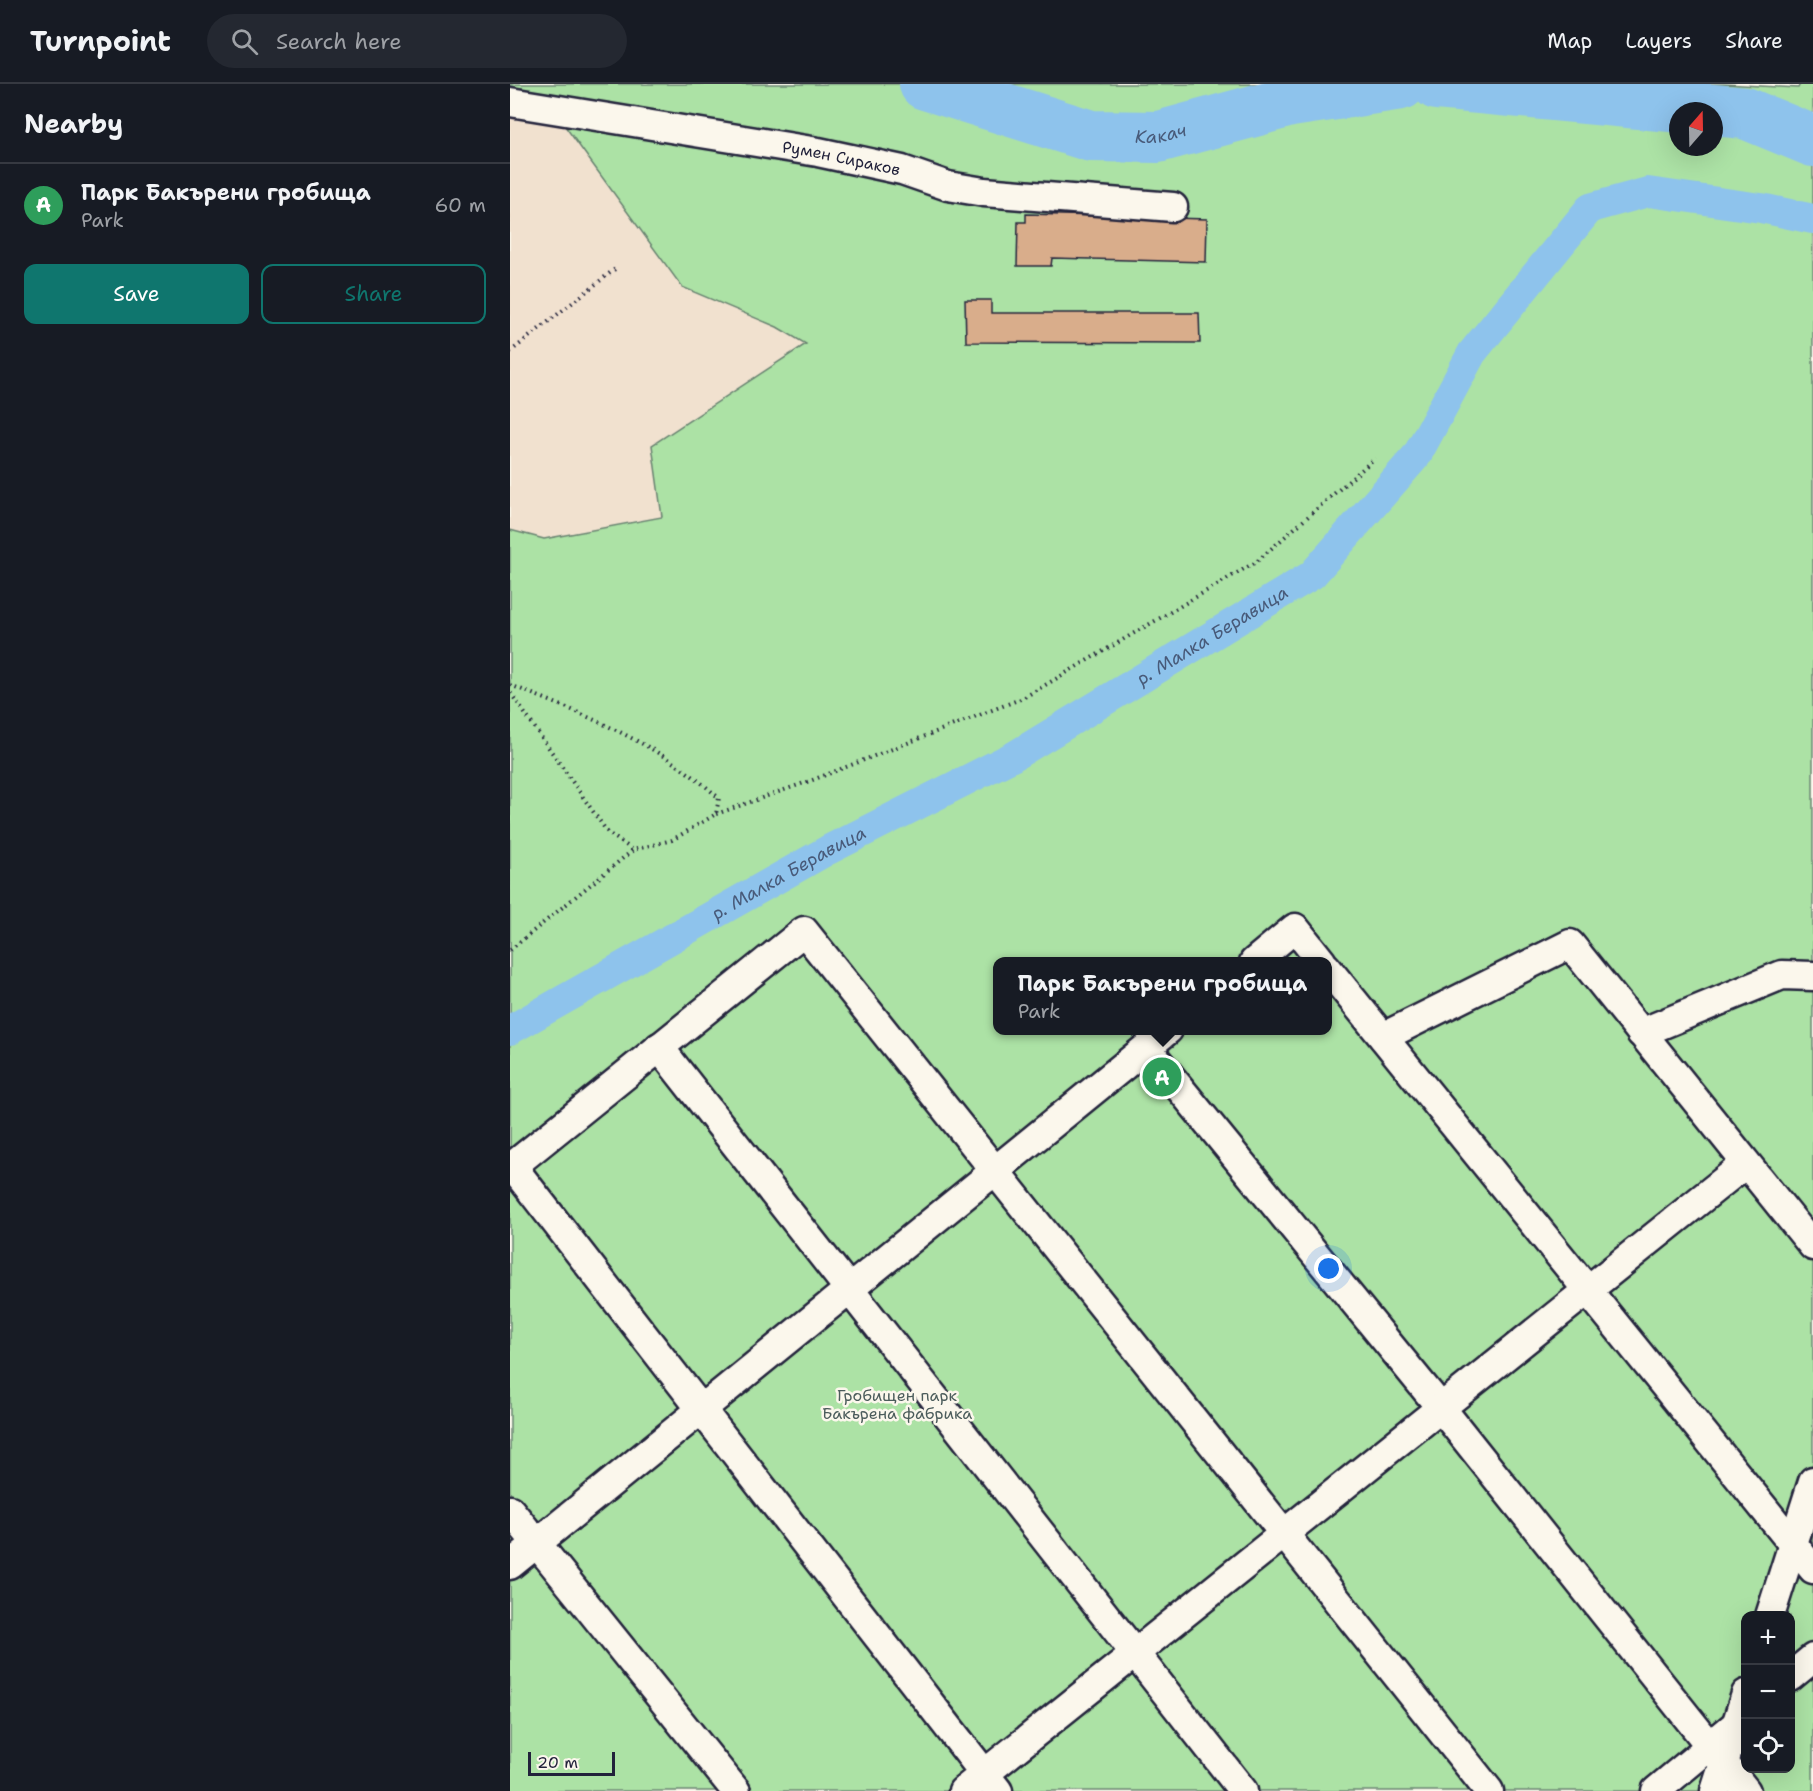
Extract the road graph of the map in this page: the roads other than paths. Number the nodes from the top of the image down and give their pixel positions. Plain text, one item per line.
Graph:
1 (510, 102) edge
2 (1173, 207) dead end
3 (1260, 957) edge
4 (1318, 957) edge
5 (1332, 974) edge
6 (1813, 976) edge
7 (1641, 1033) junction
8 (1383, 1037) junction
9 (1158, 1039) edge
10 (659, 1047) junction
11 (1745, 1164) junction
12 (511, 1167) edge
13 (995, 1171) junction
14 (1813, 1246) edge
15 (849, 1290) junction
16 (1588, 1290) junction
17 (1441, 1408) junction
18 (701, 1410) junction
19 (1813, 1481) edge
20 (510, 1510) edge
21 (1284, 1534) junction
22 (535, 1544) junction
23 (1793, 1544) junction
24 (510, 1565) edge
25 (1813, 1569) edge
26 (1772, 1611) edge
27 (1135, 1653) junction
28 (1813, 1658) edge
29 (1795, 1674) edge
30 (1741, 1720) edge
31 (1717, 1755) junction
32 (982, 1785) edge
33 (736, 1791) edge
34 (1243, 1791) edge
35 (1489, 1791) edge
36 (1656, 1791) edge
37 (1715, 1791) edge
38 (1746, 1791) edge

1 - 2 lane, Румен Сираков
3 - 4 lane
5 - 8 lane
6 - 7 lane
7 - 8 lane
7 - 11 lane
8 - 16 lane
9 - 13 lane
9 - 17 lane
10 - 12 lane
10 - 13 lane
10 - 15 lane
11 - 14 lane
11 - 16 lane
12 - 18 lane
13 - 15 lane
13 - 21 lane
15 - 18 lane
15 - 27 lane
16 - 17 lane
16 - 23 lane
17 - 21 lane
17 - 31 lane
18 - 22 lane
18 - 32 lane
19 - 23 lane
20 - 22 lane
21 - 27 lane
21 - 35 lane
22 - 24 lane
22 - 33 lane
23 - 25 lane
23 - 26 lane
27 - 32 lane
27 - 34 lane
28 - 29 lane
30 - 31 lane
31 - 36 lane
31 - 37 lane
31 - 38 lane

